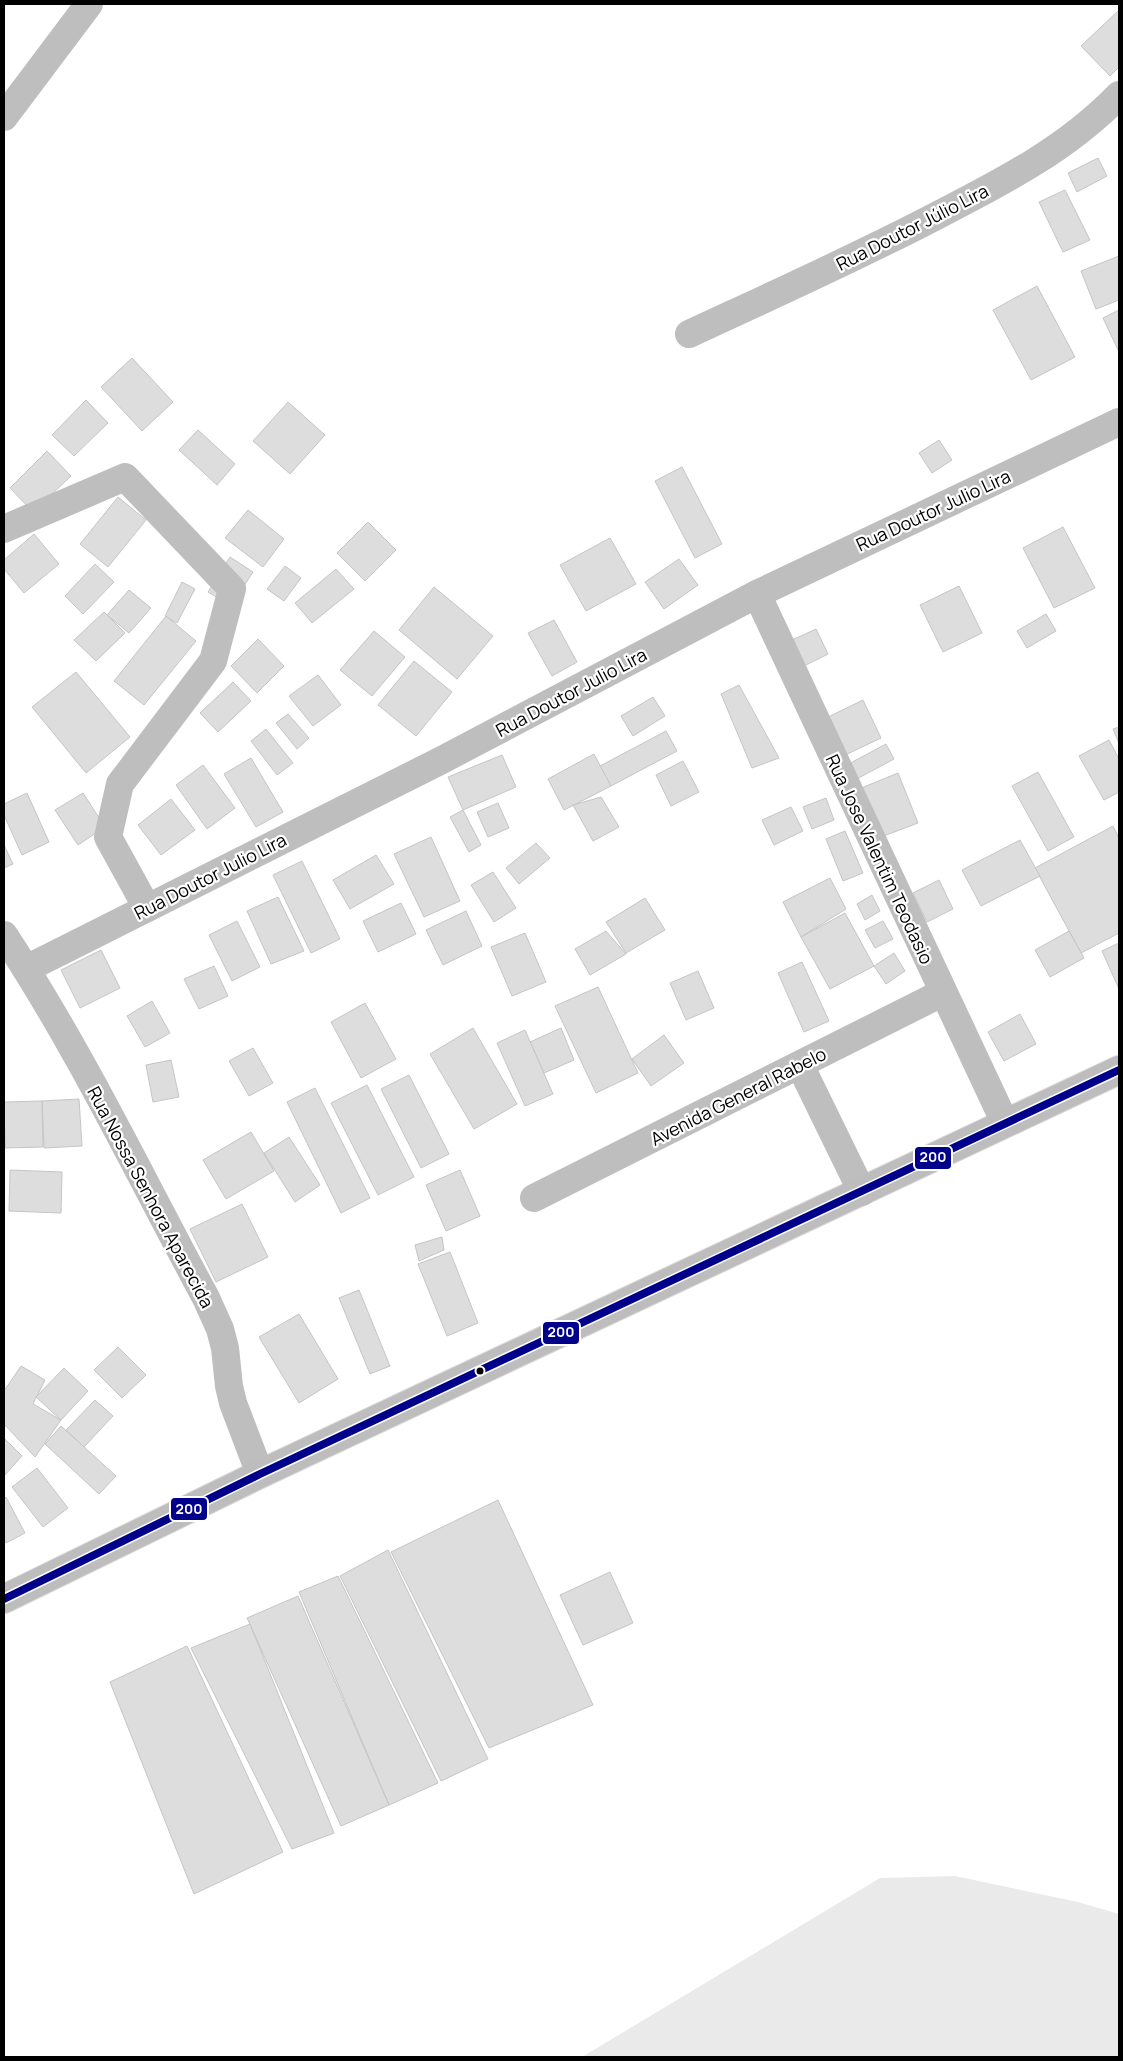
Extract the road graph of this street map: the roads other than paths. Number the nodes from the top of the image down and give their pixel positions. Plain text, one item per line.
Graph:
1 (89, 4) edge
2 (1119, 96) edge
3 (4, 117) edge
4 (689, 334) dead end
5 (1119, 422) edge
6 (4, 529) edge
7 (757, 594) junction
8 (147, 908) junction
9 (4, 935) edge
10 (26, 969) junction
11 (942, 993) junction
12 (800, 1065) junction
13 (1119, 1070) edge
14 (1004, 1123) junction
15 (862, 1192) junction
16 (534, 1198) dead end
17 (260, 1474) junction
18 (4, 1599) edge

1 - 3 street
2 - 4 street, Rua Doutor Júlio Lira
5 - 7 street, Rua Doutor Julio Lira
6 - 8 street
7 - 8 street, Rua Doutor Julio Lira
7 - 11 street, Rua Jose Valentim Teodasio
8 - 10 street, Rua Doutor Julio Lira
9 - 10 street, Rua Nossa Senhora Aparecida
10 - 17 street, Rua Nossa Senhora Aparecida
11 - 12 street, Avenida General Rabelo
11 - 14 street, Rua Jose Valentim Teodasio
12 - 15 street
12 - 16 street, Avenida General Rabelo
13 - 14 main road
14 - 15 main road
15 - 17 main road
17 - 18 main road

